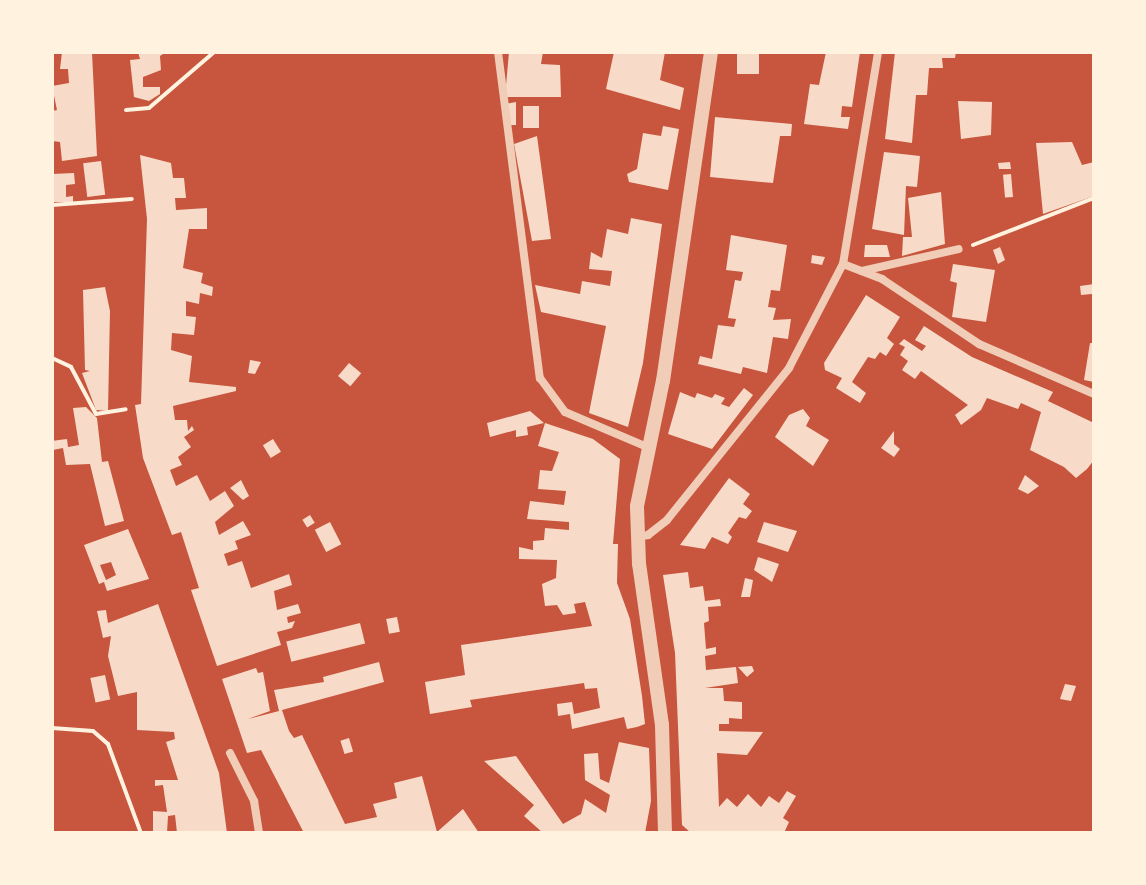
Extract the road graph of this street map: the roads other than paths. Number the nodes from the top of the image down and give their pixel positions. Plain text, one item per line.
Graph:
1 (498, 52) edge
2 (711, 52) edge
3 (878, 52) edge
4 (959, 249) road end
5 (843, 264) junction
6 (861, 271) junction
7 (1094, 394) edge
8 (647, 447) junction
9 (637, 537) junction
10 (230, 753) dead end
11 (259, 833) edge
12 (665, 833) edge

1 - 8 street
2 - 8 street
3 - 5 street
4 - 6 street
5 - 6 street
5 - 9 street
6 - 7 street
8 - 9 street
9 - 12 street
10 - 11 street

